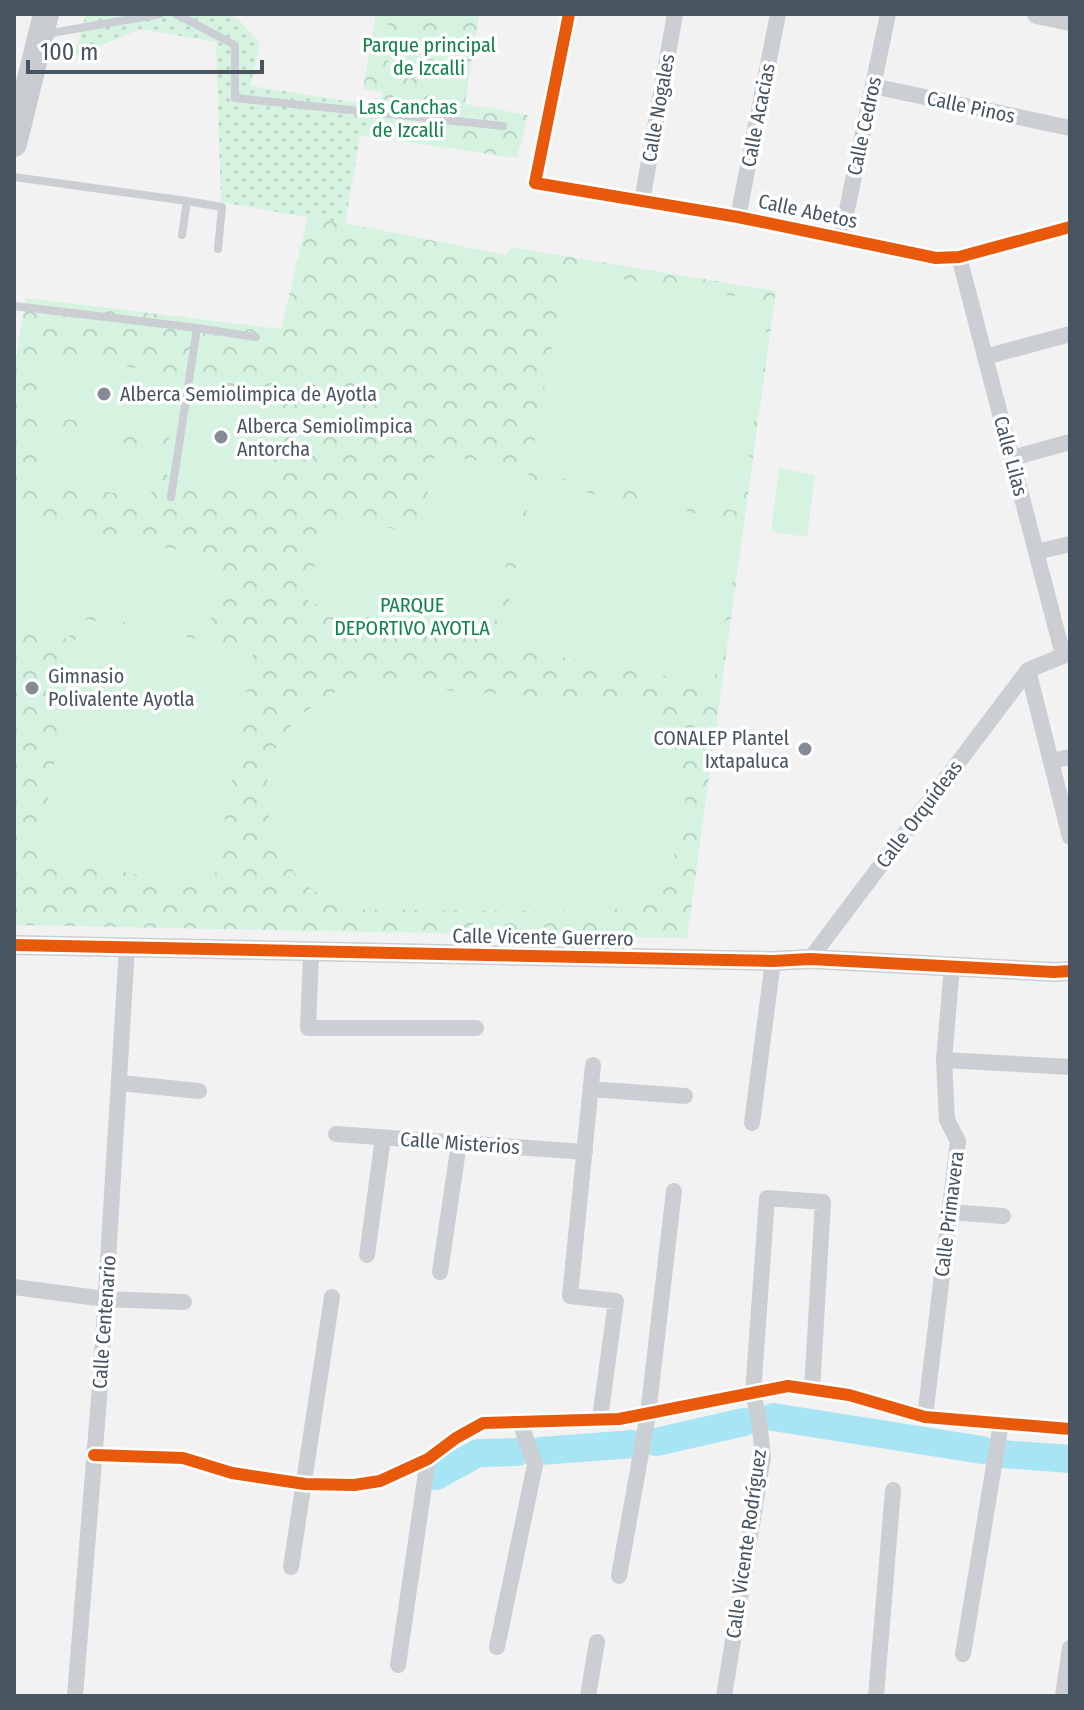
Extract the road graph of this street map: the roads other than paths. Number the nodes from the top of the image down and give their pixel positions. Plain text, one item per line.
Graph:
1 (160, 14) edge
2 (176, 14) edge
3 (569, 14) edge
4 (675, 14) edge
5 (778, 14) edge
6 (888, 14) edge
7 (1037, 14) edge
8 (1070, 21) edge
9 (44, 24) edge
10 (873, 86) junction
11 (503, 126) dead end
12 (1070, 128) edge
13 (14, 144) edge
14 (14, 177) edge
15 (187, 201) junction
16 (642, 201) junction
17 (738, 217) junction
18 (1070, 227) edge
19 (182, 235) dead end
20 (841, 238) junction
21 (218, 249) dead end
22 (959, 257) junction
23 (14, 306) edge
24 (197, 328) junction
25 (1070, 334) edge
26 (256, 337) dead end
27 (985, 357) junction
28 (1070, 442) edge
29 (1012, 458) junction
30 (171, 497) dead end
31 (1070, 544) edge
32 (1036, 552) junction
33 (1066, 654) edge
34 (1028, 670) junction
35 (1070, 757) edge
36 (1051, 761) junction
37 (1070, 837) edge
38 (14, 945) edge
39 (127, 948) junction
40 (311, 953) junction
41 (810, 959) junction
42 (773, 961) junction
43 (952, 966) junction
44 (1070, 971) edge
45 (476, 1028) dead end
46 (944, 1060) junction
47 (593, 1065) dead end
48 (1070, 1067) edge
49 (120, 1083) junction
50 (591, 1089) junction
51 (199, 1091) dead end
52 (685, 1096) dead end
53 (752, 1123) dead end
54 (336, 1134) dead end
55 (383, 1138) junction
56 (459, 1143) junction
57 (585, 1152) junction
58 (674, 1191) dead end
59 (949, 1212) junction
60 (1003, 1216) dead end
61 (367, 1255) dead end
62 (440, 1272) dead end
63 (14, 1287) edge
64 (332, 1297) dead end
65 (105, 1299) junction
66 (184, 1302) dead end
67 (812, 1390) junction
68 (753, 1393) junction
69 (648, 1414) junction
70 (925, 1417) junction
71 (600, 1418) junction
72 (520, 1422) junction
73 (1001, 1423) junction
74 (1070, 1429) edge
75 (94, 1455) junction
76 (428, 1459) junction
77 (305, 1484) junction
78 (893, 1490) dead end
79 (291, 1567) dead end
80 (619, 1576) dead end
81 (597, 1642) dead end
82 (497, 1647) dead end
83 (1070, 1648) edge
84 (963, 1654) dead end
85 (398, 1665) dead end
86 (75, 1696) edge
87 (588, 1696) edge
88 (724, 1696) edge
89 (876, 1696) edge
90 (1063, 1696) edge

1 - 9 lane
2 - 11 lane
3 - 16 street, Calle Abetos
4 - 16 street, Calle Nogales
5 - 17 street, Calle Acacias
6 - 10 street, Calle Cedros
7 - 8 street
9 - 13 main road
10 - 12 street, Calle Pinos
10 - 20 street, Calle Cedros
14 - 15 lane
15 - 19 lane
15 - 21 lane
16 - 17 street, Calle Abetos
17 - 20 street, Calle Abetos
18 - 22 street, Calle Abetos
20 - 22 street, Calle Abetos
22 - 27 street, Calle Lilas
23 - 24 lane
24 - 26 lane
24 - 30 lane
25 - 27 street
27 - 29 street, Calle Lilas
28 - 29 street
29 - 32 street, Calle Lilas
31 - 32 street
32 - 33 street, Calle Lilas
33 - 34 street
34 - 36 street
34 - 41 street, Calle Orquídeas
35 - 36 street
36 - 37 street
38 - 39 street, Calle Vicente Guerrero
39 - 40 street, Calle Vicente Guerrero
39 - 49 street, Calle Centenario
40 - 42 street, Calle Vicente Guerrero
40 - 45 street
41 - 42 street, Calle Vicente Guerrero
41 - 43 street, Calle Vicente Guerrero
42 - 53 street
43 - 44 street, Calle Vicente Guerrero
43 - 46 street, Calle Primavera
46 - 48 street
46 - 59 street, Calle Primavera
47 - 50 street
49 - 51 street
49 - 65 street, Calle Centenario
50 - 52 street
50 - 57 street
54 - 55 street, Calle Misterios
55 - 56 street, Calle Misterios
55 - 61 street
56 - 57 street, Calle Misterios
56 - 62 street
57 - 71 street
58 - 69 street
59 - 60 street
59 - 70 street, Calle Primavera
63 - 65 street
64 - 77 street
65 - 66 street
65 - 75 street, Calle Centenario
67 - 68 street
67 - 68 street, Calle Vicente Rodríguez
67 - 70 street
68 - 69 street
68 - 88 street, Calle Vicente Rodríguez
69 - 71 street
69 - 80 street
70 - 73 street
71 - 72 street
72 - 76 street
72 - 82 street
73 - 74 street
73 - 84 street
75 - 77 street
75 - 86 street, Calle Centenario
76 - 77 street
76 - 85 street
77 - 79 street
78 - 89 street
81 - 87 street
83 - 90 street

